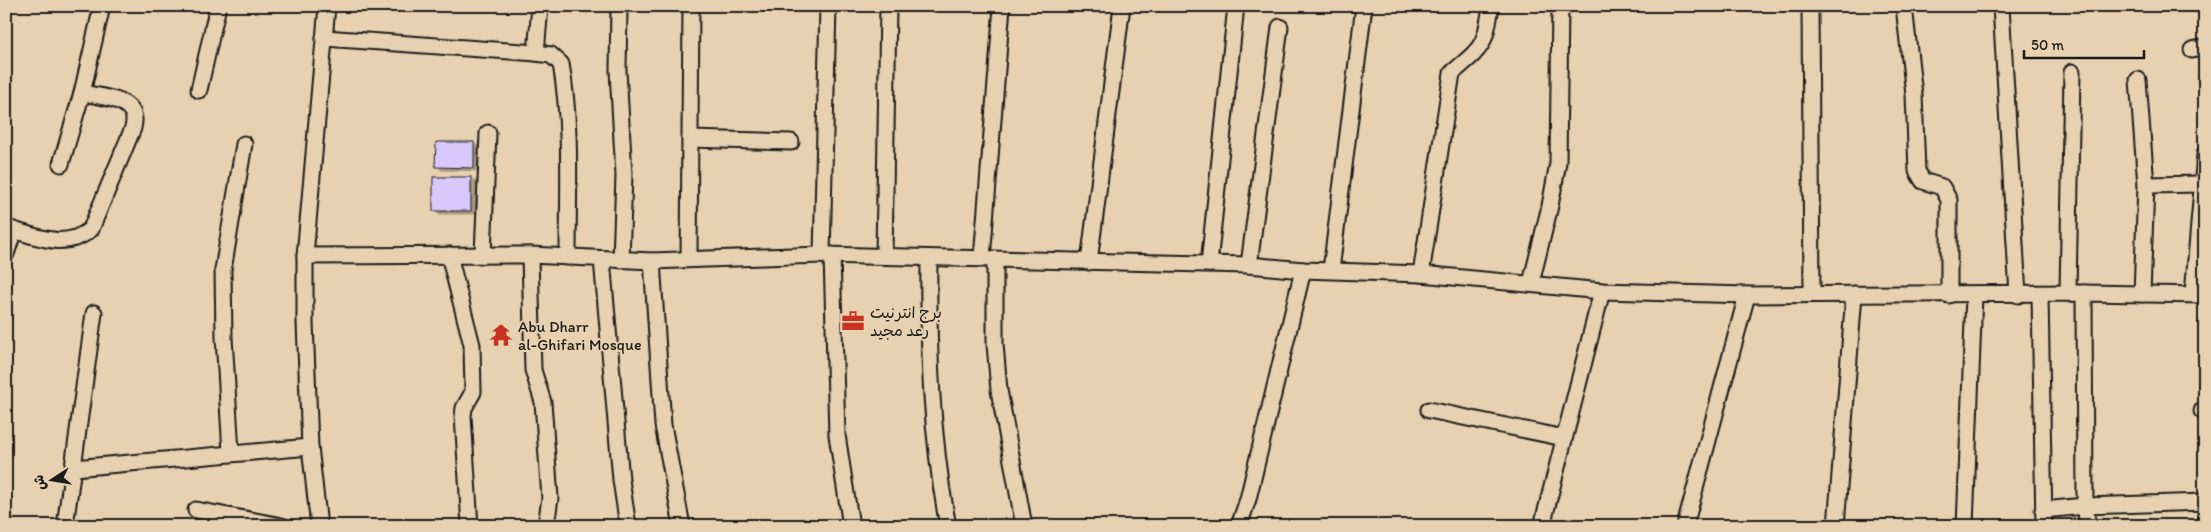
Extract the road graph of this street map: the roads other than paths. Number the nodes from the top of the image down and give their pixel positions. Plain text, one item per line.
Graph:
1 (102, 6) edge
2 (218, 6) edge
3 (327, 6) edge
4 (540, 6) edge
5 (619, 6) edge
6 (691, 6) edge
7 (828, 6) edge
8 (888, 6) edge
9 (1002, 6) edge
10 (1122, 6) edge
11 (1236, 6) edge
12 (1364, 6) edge
13 (1490, 6) edge
14 (1560, 6) edge
15 (1810, 6) edge
16 (1904, 6) edge
17 (2000, 6) edge
18 (1280, 26) dead end
19 (324, 38) junction
20 (536, 53) junction
21 (2072, 72) dead end
22 (2138, 80) dead end
23 (199, 90) dead end
24 (82, 93) junction
25 (488, 133) dead end
26 (690, 139) junction
27 (791, 142) dead end
28 (244, 144) dead end
29 (2205, 154) edge
30 (61, 164) dead end
31 (2202, 184) junction
32 (2146, 185) junction
33 (10, 229) edge
34 (6, 254) edge
35 (449, 255) junction
36 (483, 255) junction
37 (530, 255) junction
38 (827, 255) junction
39 (305, 256) junction
40 (884, 256) junction
41 (568, 257) junction
42 (929, 258) junction
43 (602, 259) junction
44 (689, 259) junction
45 (988, 259) junction
46 (621, 260) junction
47 (652, 261) junction
48 (1089, 262) junction
49 (1210, 264) junction
50 (1249, 265) junction
51 (1303, 270) junction
52 (1331, 270) junction
53 (1421, 274) junction
54 (1531, 283) junction
55 (1602, 290) junction
56 (2076, 293) junction
57 (1812, 294) junction
58 (1854, 294) junction
59 (2040, 294) junction
60 (2142, 294) junction
61 (1950, 295) junction
62 (2018, 295) junction
63 (2199, 295) edge
64 (1747, 296) junction
65 (1974, 296) junction
66 (94, 313) dead end
67 (1429, 410) dead end
68 (1564, 438) junction
69 (310, 447) junction
70 (231, 453) junction
71 (74, 468) junction
72 (2205, 502) edge
73 (2085, 506) junction
74 (196, 510) dead end
75 (2043, 510) junction
76 (65, 526) edge
77 (282, 526) edge
78 (319, 526) edge
79 (470, 526) edge
80 (546, 526) edge
81 (628, 526) edge
82 (682, 526) edge
83 (851, 526) edge
84 (948, 526) edge
85 (1024, 526) edge
86 (1239, 526) edge
87 (1542, 526) edge
88 (1685, 526) edge
89 (1836, 526) edge
90 (1965, 526) edge
91 (2044, 526) edge
92 (2088, 526) edge

1 - 24 street
2 - 23 street
3 - 19 street
4 - 20 street
5 - 46 street
6 - 26 street
7 - 38 street
8 - 40 street
9 - 45 street
10 - 48 street
11 - 49 street
12 - 52 street
13 - 53 street
14 - 54 street
15 - 57 street
16 - 61 street
17 - 62 street
18 - 50 street
19 - 20 street
19 - 39 street
20 - 41 street
21 - 56 street
22 - 32 street
24 - 30 street
24 - 33 street
25 - 36 street
26 - 27 street
26 - 44 street
28 - 70 street
29 - 31 street
31 - 32 street
31 - 63 street
32 - 60 street
33 - 34 street
35 - 36 street
35 - 39 street
35 - 79 street
36 - 37 street
37 - 41 street
37 - 80 street
38 - 40 street
38 - 44 street
38 - 83 street
39 - 69 street
40 - 42 street
41 - 43 street
42 - 45 street
42 - 84 street
43 - 46 street
43 - 81 street
44 - 47 street
45 - 48 street
45 - 85 street
46 - 47 street
47 - 82 street
48 - 49 street
49 - 50 street
50 - 51 street
51 - 52 street
51 - 86 street
52 - 53 street
53 - 54 street
54 - 55 street
55 - 64 street
55 - 68 street
56 - 59 street
56 - 60 street
56 - 73 street
57 - 58 street
57 - 64 street
58 - 61 street
58 - 89 street
59 - 62 street
59 - 75 street
60 - 63 street
61 - 65 street
62 - 65 street
64 - 88 street
65 - 90 street
66 - 71 street
67 - 68 street
68 - 87 street
69 - 70 street
69 - 78 street
70 - 71 street
71 - 76 street
72 - 73 street
73 - 75 street
73 - 92 street
74 - 77 street
75 - 91 street

